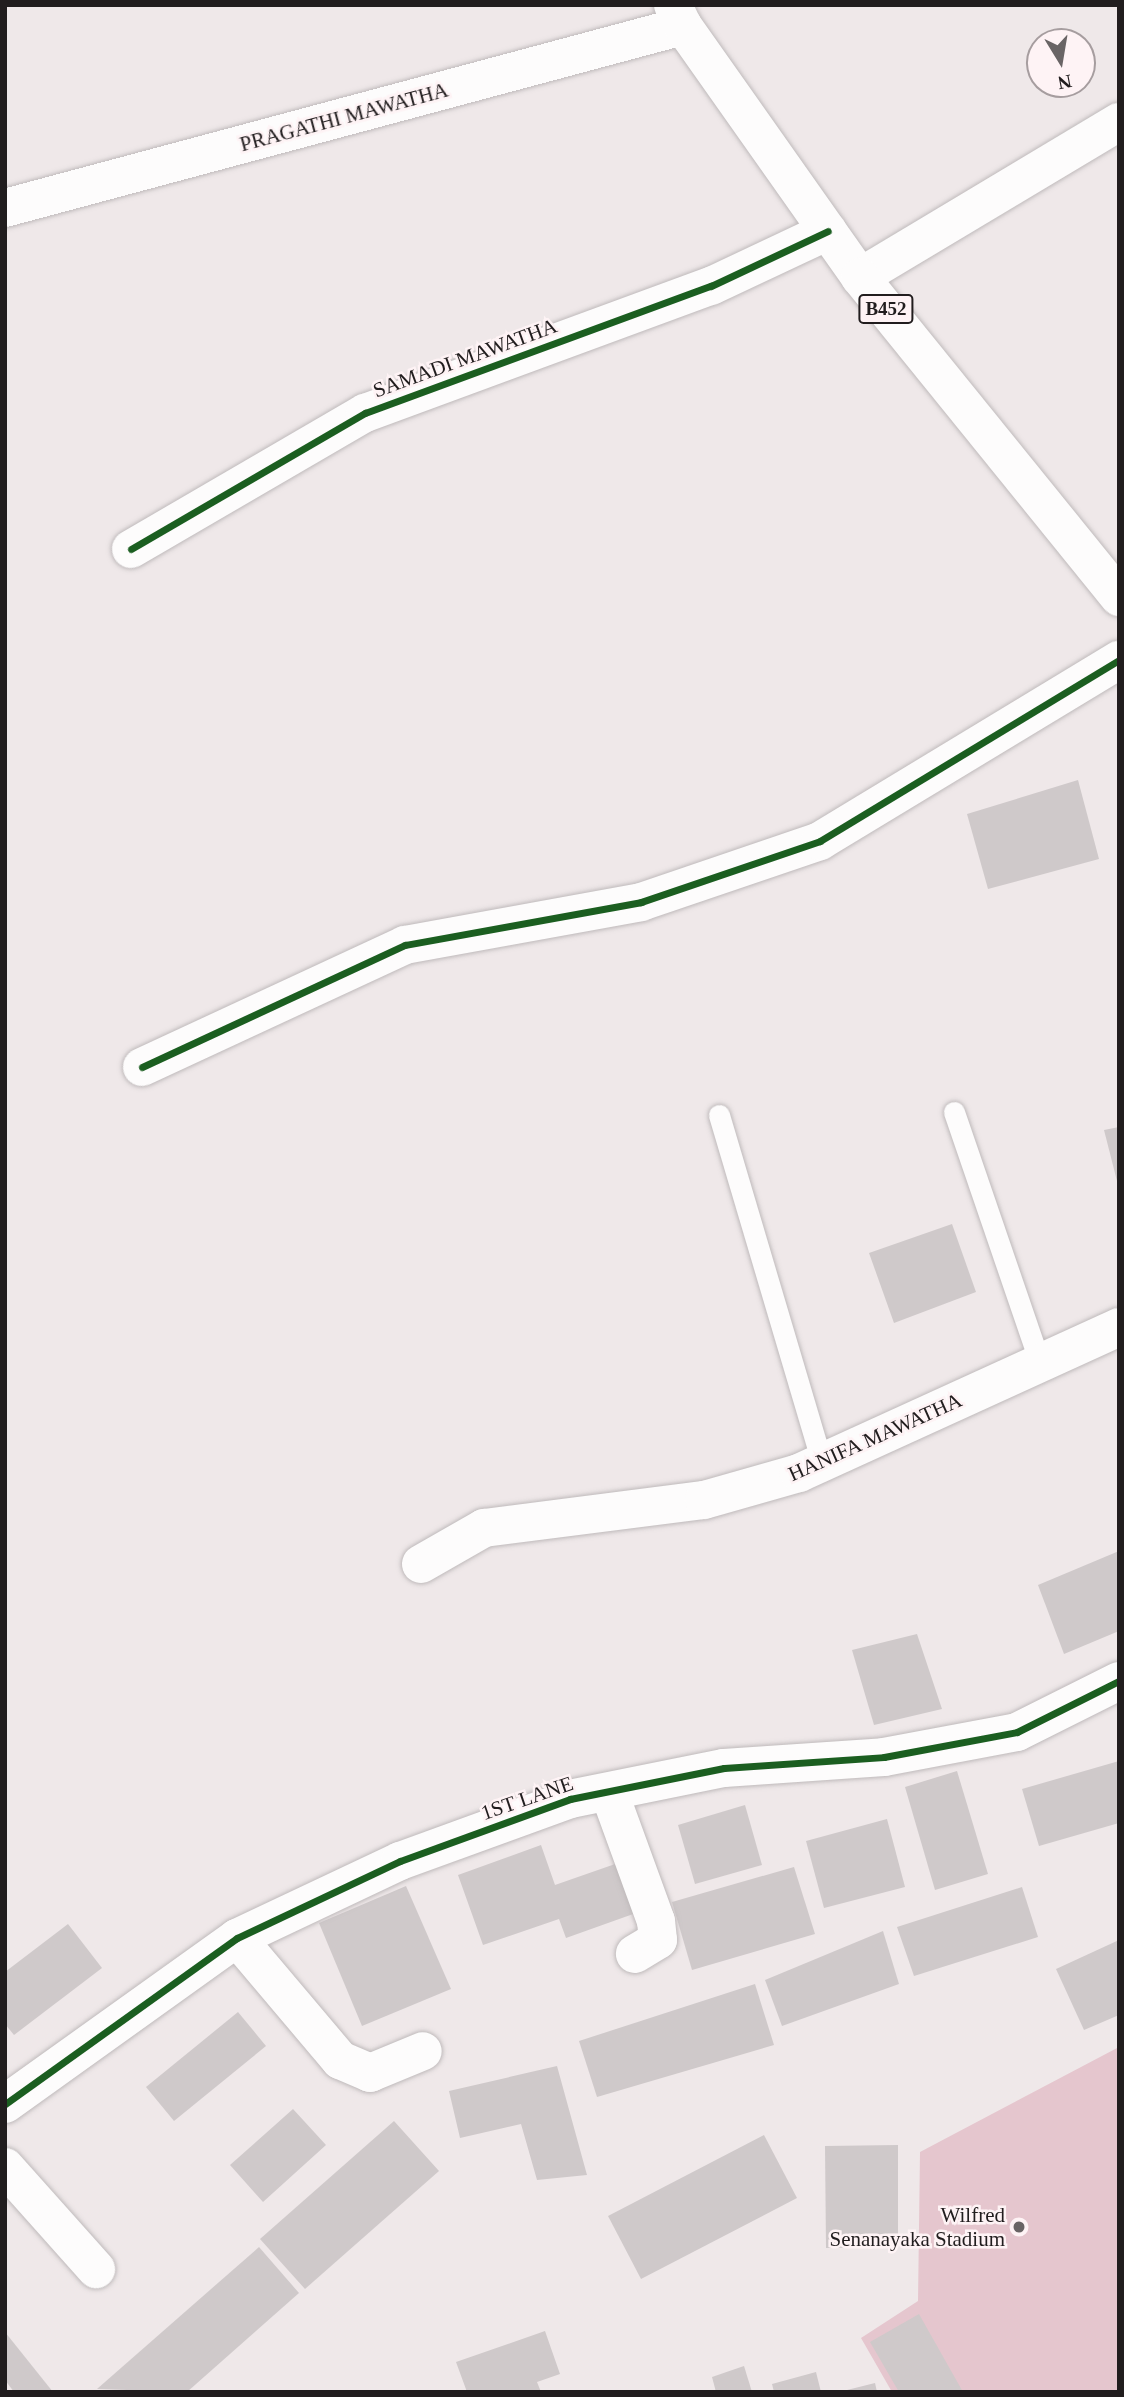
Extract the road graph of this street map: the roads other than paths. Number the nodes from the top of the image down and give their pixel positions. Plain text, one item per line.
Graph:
1 (678, 15) edge
2 (1119, 122) edge
3 (5, 208) edge
4 (828, 231) junction
5 (860, 277) junction
6 (131, 548) dead end
7 (1119, 597) edge
8 (1119, 660) edge
9 (142, 1067) dead end
10 (954, 1112) dead end
11 (719, 1115) dead end
12 (1119, 1327) edge
13 (1040, 1363) junction
14 (822, 1463) junction
15 (421, 1564) dead end
16 (1119, 1681) edge
17 (609, 1791) junction
18 (237, 1938) junction
19 (635, 1954) dead end
20 (423, 2051) dead end
21 (5, 2104) edge
22 (5, 2166) edge
23 (96, 2269) dead end

1 - 3 street, PRAGATHI MAWATHA
1 - 4 street, B452
2 - 5 street
4 - 5 street, B452
4 - 6 street, SAMADI MAWATHA
5 - 7 street, B452
8 - 9 street
10 - 13 lane
11 - 14 lane
12 - 13 street, HANIFA MAWATHA
13 - 14 street, HANIFA MAWATHA
14 - 15 street, HANIFA MAWATHA
16 - 17 street, 1ST LANE
17 - 18 street, 1ST LANE
17 - 19 street
18 - 20 street
18 - 21 street, 1ST LANE
22 - 23 street

